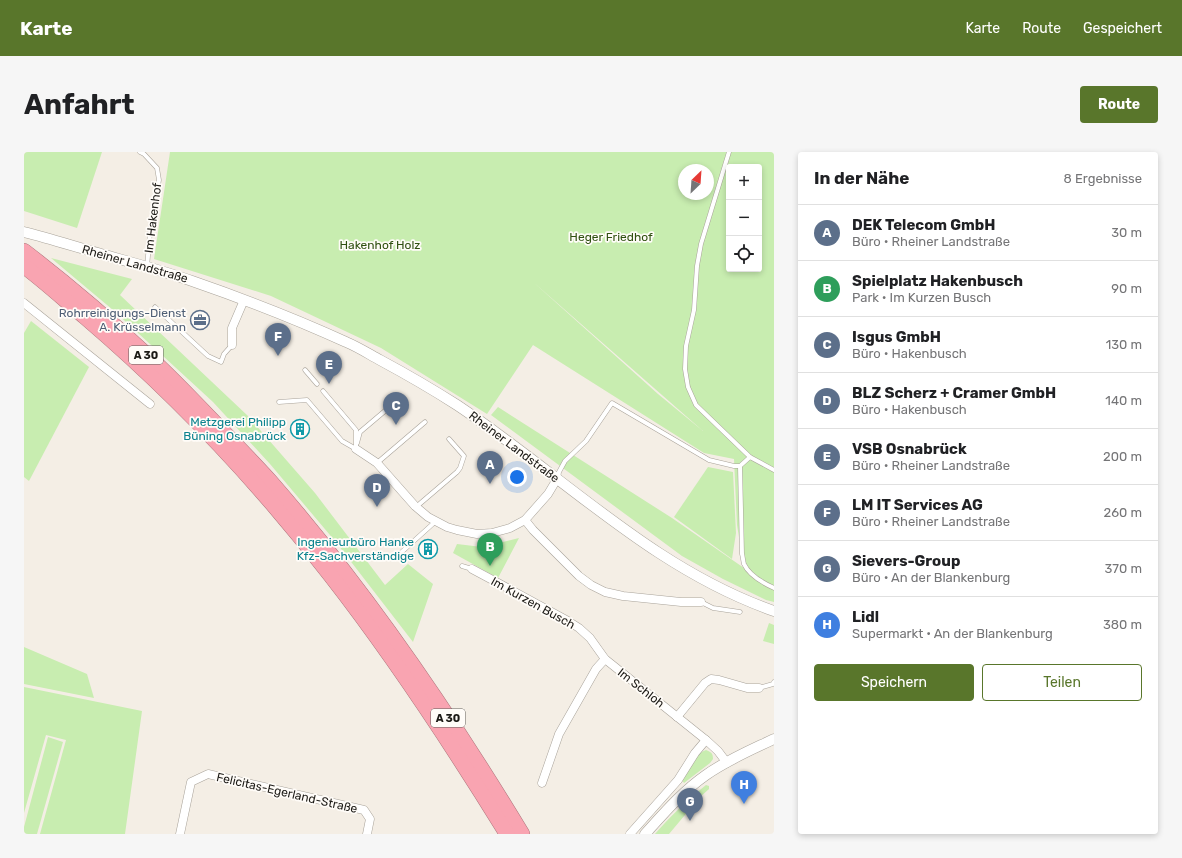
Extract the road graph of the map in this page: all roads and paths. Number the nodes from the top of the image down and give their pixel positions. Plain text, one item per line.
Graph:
1 (140, 152) edge
2 (729, 152) edge
3 (24, 232) edge
4 (24, 251) edge
5 (147, 267) junction
6 (26, 268) edge
7 (244, 300) junction
8 (24, 303) edge
9 (155, 307) dead end
10 (232, 345) joint
11 (305, 370) dead end
12 (317, 384) dead end
13 (322, 391) dead end
14 (278, 402) dead end
15 (150, 404) dead end
16 (386, 410) dead end
17 (425, 422) dead end
18 (449, 439) dead end
19 (356, 449) junction
20 (750, 457) junction
21 (377, 463) junction
22 (740, 466) junction
23 (774, 470) edge
24 (557, 479) junction
25 (416, 506) junction
26 (524, 520) junction
27 (436, 522) junction
28 (396, 558) dead end
29 (462, 566) dead end
30 (472, 569) joint
31 (774, 588) edge
32 (701, 602) joint
33 (740, 612) dead end
34 (774, 612) edge
35 (605, 659) junction
36 (774, 682) edge
37 (759, 688) joint
38 (677, 716) junction
39 (774, 739) edge
40 (706, 740) junction
41 (727, 763) junction
42 (542, 783) dead end
43 (180, 834) edge
44 (367, 834) edge
45 (507, 834) edge
46 (522, 834) edge
47 (630, 834) edge
48 (645, 834) edge

1 - 5 lane, Im Hakenhof
2 - 20 lane
3 - 5 street, Rheiner Landstraße
4 - 46 highway, A 30
5 - 7 street, Rheiner Landstraße
6 - 45 highway, A 30
7 - 10 street
7 - 24 street, Rheiner Landstraße
8 - 15 street
9 - 10 lane
11 - 12 lane
13 - 19 lane
14 - 19 lane
16 - 19 lane
17 - 21 lane
18 - 25 lane
19 - 21 street
20 - 22 lane
20 - 23 lane
21 - 25 street
22 - 24 lane
22 - 31 lane
24 - 26 street
24 - 34 street, Rheiner Landstraße
25 - 27 street
26 - 27 street
26 - 32 street
27 - 28 lane
29 - 30 lane
30 - 35 street, Im Kurzen Busch
32 - 33 lane
35 - 38 street, Im Schloh
35 - 42 street
36 - 37 lane
37 - 38 street
38 - 40 street, Im Schloh
39 - 41 street
40 - 41 street, Im Schloh
40 - 47 street
41 - 48 street
43 - 44 street, Felicitas-Egerland-Straße

